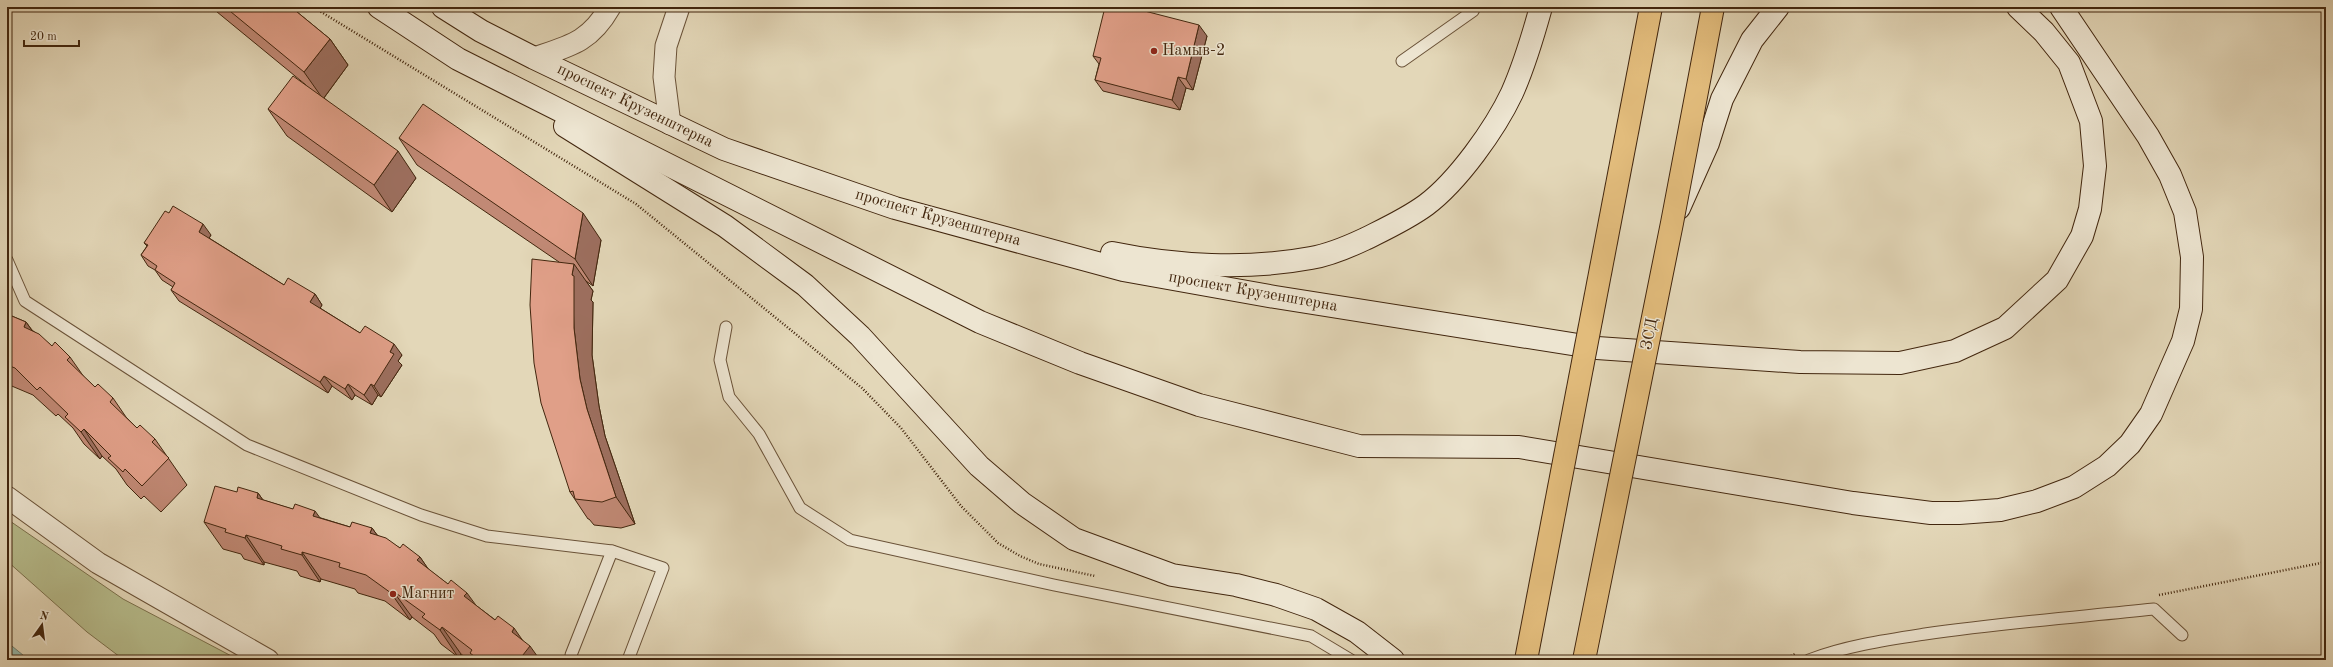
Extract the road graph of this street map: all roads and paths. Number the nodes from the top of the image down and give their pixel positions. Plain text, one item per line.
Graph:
1 (313, 7) edge
2 (379, 7) edge
3 (443, 7) edge
4 (610, 7) edge
5 (679, 7) edge
6 (1475, 7) edge
7 (1541, 7) edge
8 (1651, 7) edge
9 (1713, 7) edge
10 (1778, 7) edge
11 (2018, 7) edge
12 (2061, 7) edge
13 (534, 58) junction
14 (458, 59) junction
15 (1402, 61) dead end
16 (670, 124) junction
17 (895, 208) junction
18 (1672, 223) junction
19 (7, 260) edge
20 (726, 327) dead end
21 (7, 497) edge
22 (612, 551) junction
23 (2326, 562) edge
24 (1099, 577) dead end
25 (2152, 596) dead end
26 (2182, 635) dead end
27 (571, 655) dead end
28 (268, 660) edge
29 (628, 660) edge
30 (1351, 660) edge
31 (1393, 660) edge
32 (1526, 660) edge
33 (1584, 660) edge
34 (1809, 660) edge

1 - 24 path
2 - 14 main road
3 - 13 main road, проспект Крузенштерна
4 - 13 street
5 - 16 street
6 - 15 lane
7 - 17 main road
8 - 32 highway, bridge
9 - 18 highway, ЗСД, bridge
10 - 18 main road
11 - 17 main road, проспект Крузенштерна
12 - 14 main road
13 - 16 main road, проспект Крузенштерна
14 - 31 main road
16 - 17 main road, проспект Крузенштерна
18 - 33 highway, ЗСД, bridge
19 - 22 lane
20 - 30 lane
21 - 28 street
22 - 27 lane
22 - 29 lane
23 - 25 path
26 - 34 lane

